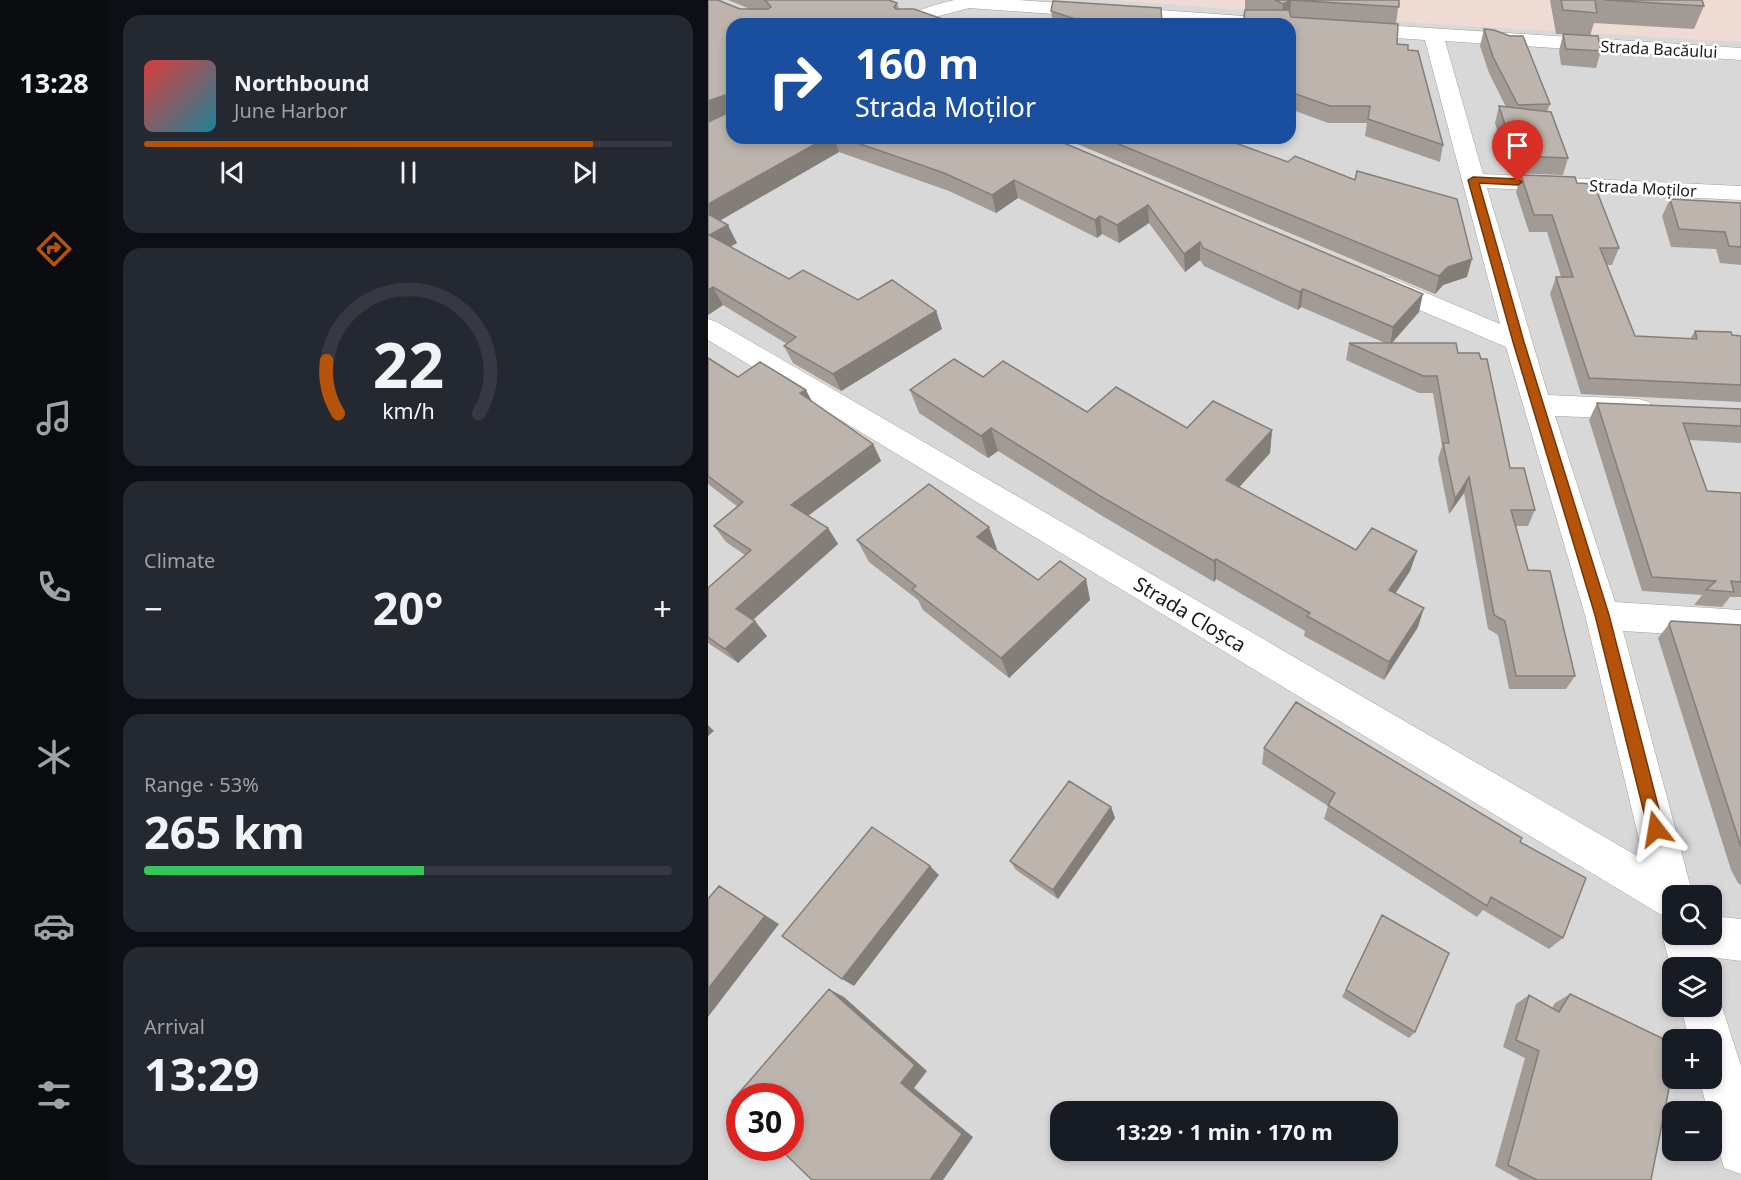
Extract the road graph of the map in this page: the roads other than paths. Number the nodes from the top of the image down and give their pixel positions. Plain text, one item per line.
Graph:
1 (922, 18) edge
2 (1190, 18) edge
3 (1296, 25) edge
4 (1434, 36) junction
5 (1741, 54) edge
6 (1473, 180) junction
7 (1741, 193) edge
8 (1366, 277) edge
9 (708, 328) edge
10 (1518, 342) junction
11 (1539, 405) junction
12 (1670, 411) edge
13 (1602, 615) junction
14 (1741, 624) edge
15 (1670, 885) edge
16 (1662, 891) edge
17 (1722, 938) edge
18 (1741, 940) edge
19 (1722, 1080) edge
20 (1741, 1150) edge

1 - 2 street
3 - 4 street, Strada Bacăului
4 - 5 street, Strada Bacăului
4 - 6 street
6 - 7 street, Strada Moților
6 - 10 street
8 - 10 street
9 - 16 street, Strada Cloșca
10 - 11 street
11 - 12 street
11 - 13 street
13 - 14 street
13 - 15 street
17 - 18 street
19 - 20 street

